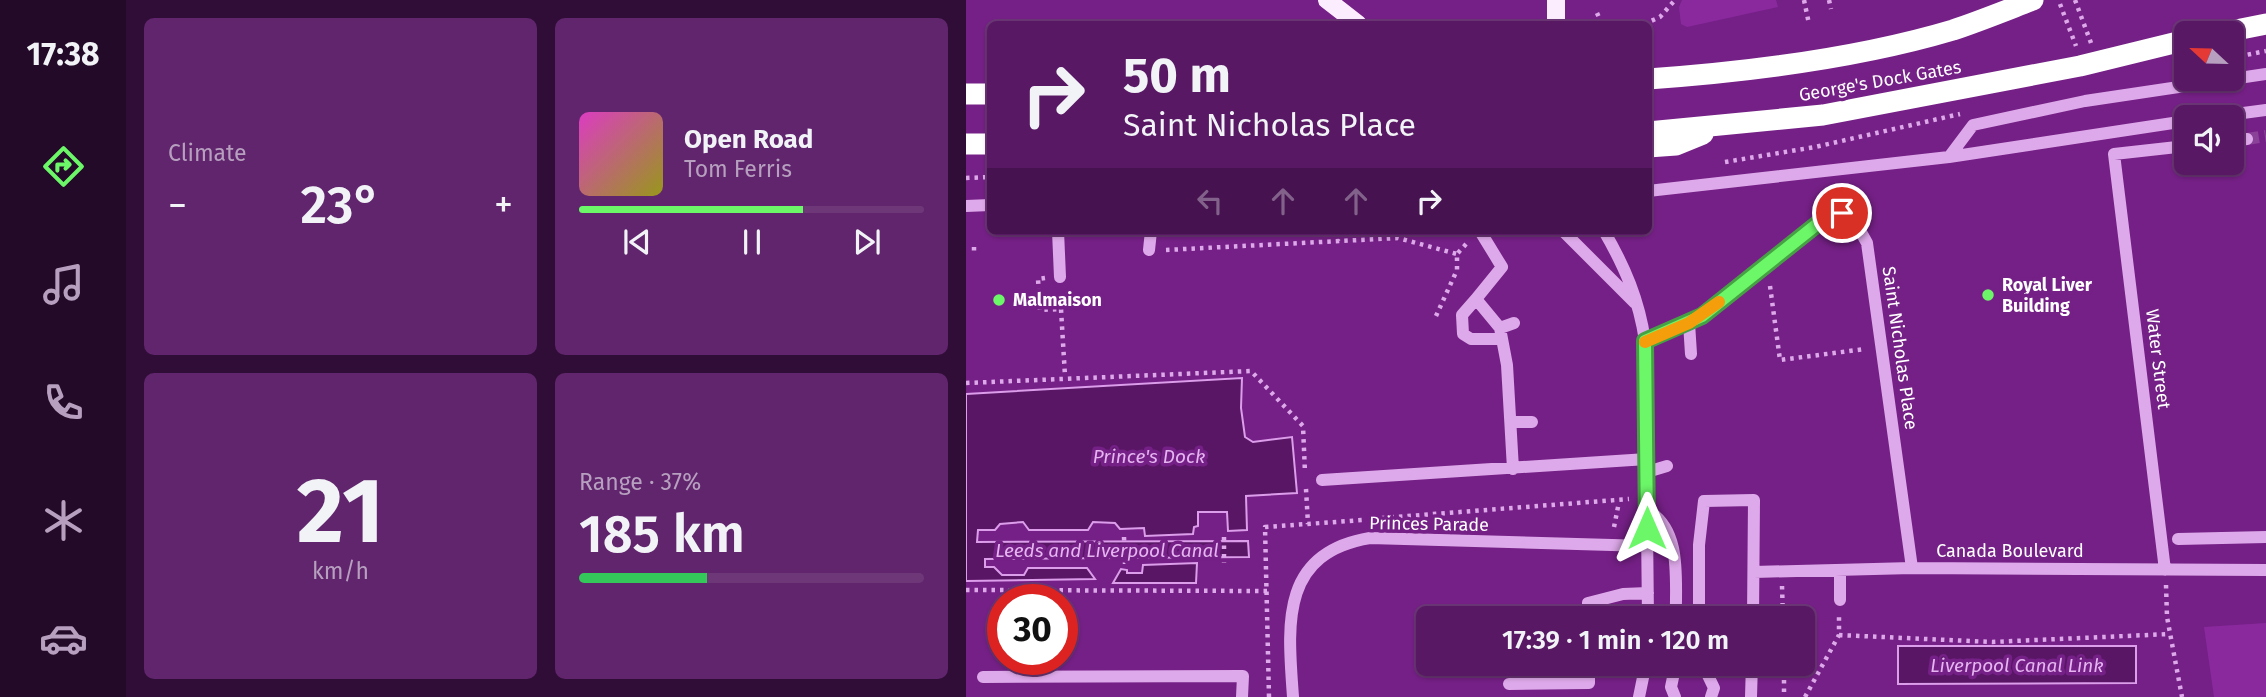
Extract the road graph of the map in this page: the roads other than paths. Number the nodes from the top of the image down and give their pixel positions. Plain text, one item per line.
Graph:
1 (1327, 0) edge
2 (1556, 0) edge
3 (2033, 0) edge
4 (1354, 21) edge
5 (1556, 21) edge
6 (2266, 24) edge
7 (2244, 28) edge
8 (2174, 43) edge
9 (2266, 74) edge
10 (1652, 79) edge
11 (966, 94) edge
12 (987, 94) edge
13 (2266, 110) edge
14 (2244, 113) edge
15 (2174, 123) edge
16 (1724, 125) junction
17 (1652, 132) edge
18 (2244, 139) edge
19 (2247, 139) tunnel mouth
20 (966, 144) edge
21 (987, 144) edge
22 (1652, 147) edge
23 (2174, 147) edge
24 (1949, 157) junction
25 (1652, 191) edge
26 (987, 205) edge
27 (966, 206) edge
28 (1058, 235) edge
29 (1151, 235) edge
30 (1482, 235) edge
31 (1567, 235) edge
32 (1606, 235) edge
33 (1149, 250) road end
34 (1060, 276) road end
35 (1476, 299) junction
36 (1640, 308) junction
37 (1514, 323) dead end
38 (1689, 323) junction
39 (1501, 333) junction
40 (1645, 341) junction
41 (1691, 354) dead end
42 (1511, 422) junction
43 (1532, 422) dead end
44 (1647, 466) junction
45 (1667, 466) dead end
46 (1513, 469) junction
47 (1321, 480) dead end
48 (1647, 510) junction
49 (2266, 537) edge
50 (2178, 539) dead end
51 (1647, 547) junction
52 (1912, 568) junction
53 (1840, 570) junction
54 (2165, 570) junction
55 (2266, 570) edge
56 (1754, 572) junction
57 (1648, 593) junction
58 (1840, 600) road end
59 (1588, 606) edge
60 (1648, 606) edge
61 (1676, 606) edge
62 (1699, 606) edge
63 (1753, 606) edge
64 (1589, 676) edge
65 (1643, 676) edge
66 (1673, 676) edge
67 (1708, 676) edge
68 (1752, 676) edge
69 (983, 677) dead end
70 (1509, 684) dead end
71 (1242, 697) edge
72 (1293, 697) edge
73 (1639, 697) edge
74 (1675, 697) edge
75 (1711, 697) edge
76 (1751, 697) edge

1 - 4 main road
2 - 5 main road
3 - 10 highway, George's Dock Gates
6 - 7 highway
8 - 16 highway, George's Dock Gates
9 - 24 street
11 - 12 highway
13 - 14 street
15 - 24 street
16 - 17 highway, George's Dock Gates
16 - 22 highway
18 - 19 street
20 - 21 highway
23 - 54 street, Water Street
24 - 25 street
26 - 27 street
28 - 34 street
29 - 33 street
30 - 35 street
31 - 36 street
32 - 36 street
35 - 39 street
35 - 39 street
36 - 40 street
37 - 39 street
38 - 40 street, Saint Nicholas Place
38 - 41 street
38 - 52 street, Saint Nicholas Place
39 - 42 street
40 - 44 street
42 - 43 street
42 - 46 street
44 - 45 street
44 - 46 street
44 - 48 street
46 - 47 street
48 - 51 street
48 - 61 street
49 - 50 street
51 - 57 street
51 - 72 street, Princes Parade
52 - 53 street, Canada Boulevard
52 - 54 street, Canada Boulevard
53 - 56 street, Canada Boulevard
53 - 58 street
54 - 55 street, Canada Boulevard
56 - 62 street
56 - 63 street
57 - 59 street
57 - 60 street
64 - 70 street
65 - 73 street
66 - 74 street
67 - 75 street
68 - 76 street
69 - 71 street

